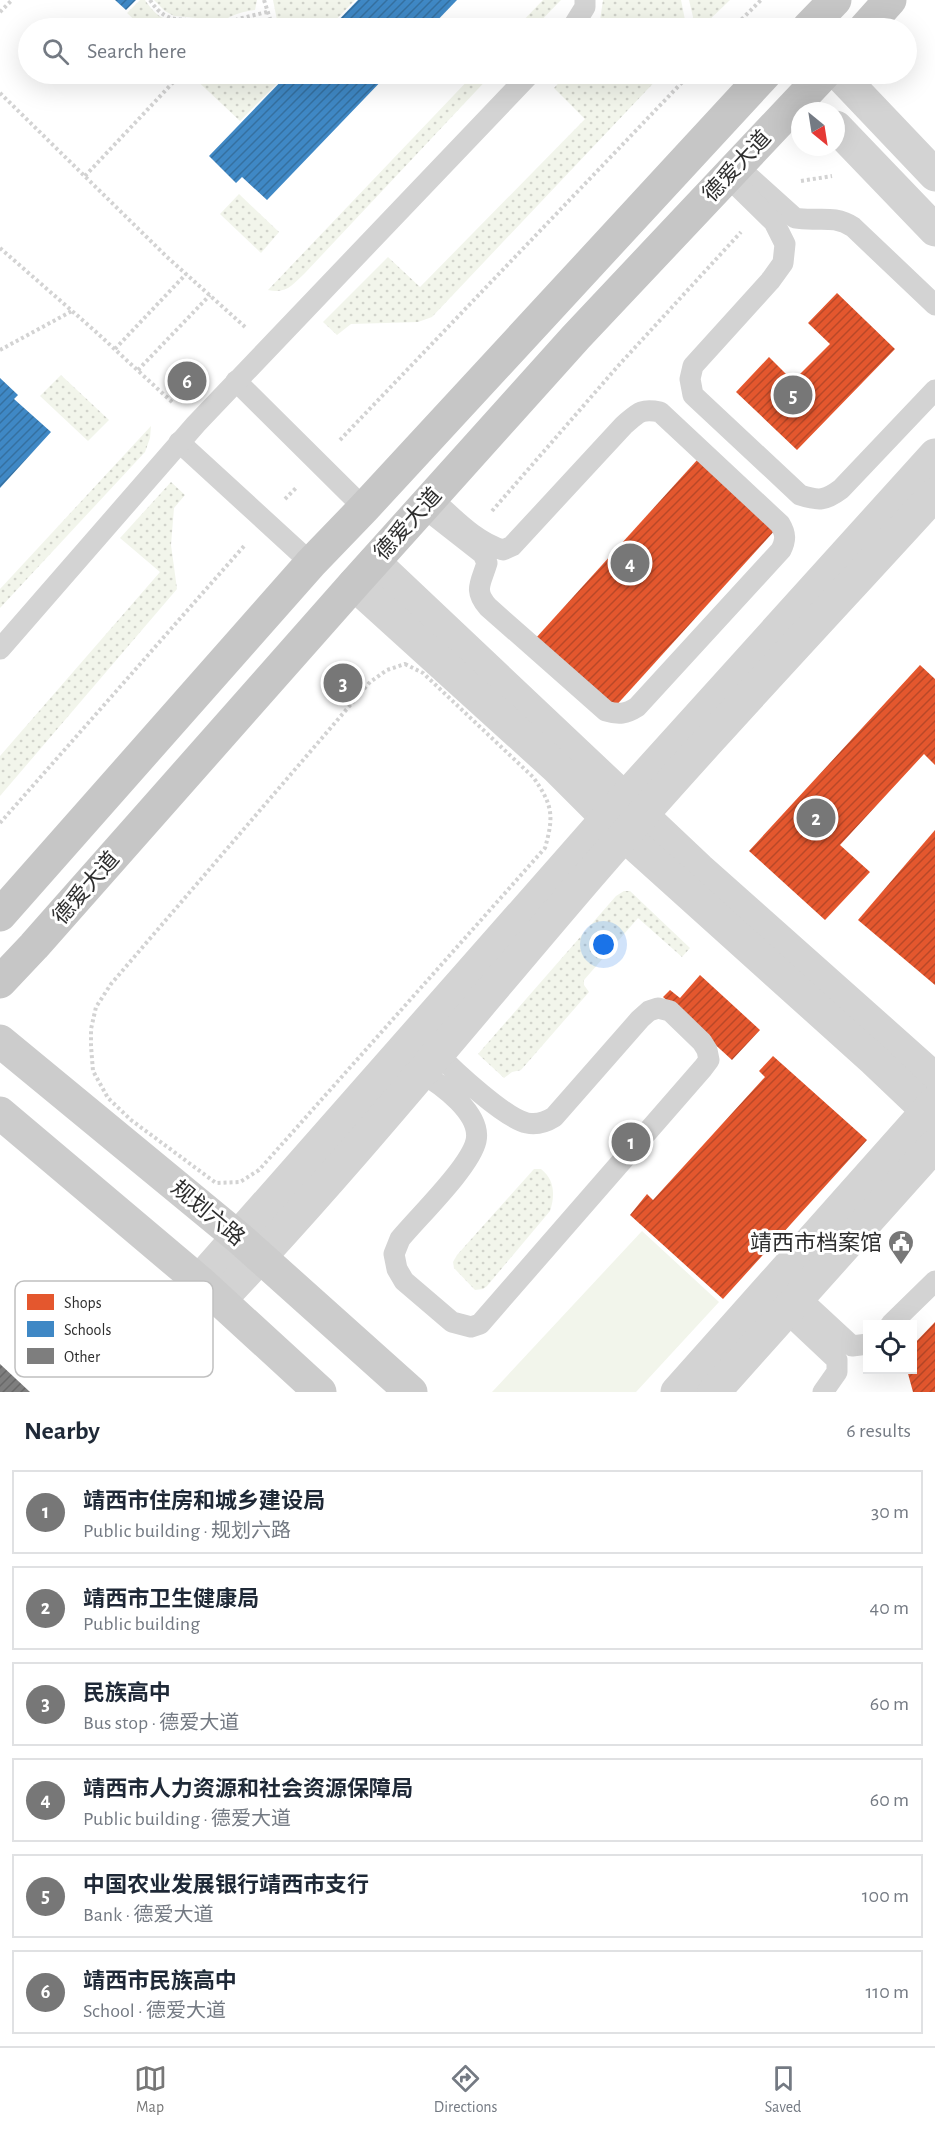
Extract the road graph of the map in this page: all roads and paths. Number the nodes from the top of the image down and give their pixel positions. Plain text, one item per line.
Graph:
1 (11, 0) edge
2 (150, 0) edge
3 (264, 0) edge
4 (585, 0) edge
5 (761, 0) edge
6 (835, 0) edge
7 (890, 0) edge
8 (0, 12) edge
9 (267, 12) junction
10 (170, 18) edge
11 (242, 18) edge
12 (269, 18) edge
13 (578, 18) edge
14 (743, 18) edge
15 (818, 18) edge
16 (874, 18) edge
17 (171, 84) edge
18 (520, 84) edge
19 (756, 84) edge
20 (849, 84) edge
21 (0, 93) edge
22 (816, 93) edge
23 (845, 136) edge
24 (732, 171) junction
25 (935, 175) edge
26 (85, 176) junction
27 (842, 176) dead end
28 (767, 204) junction
29 (935, 230) edge
30 (0, 248) edge
31 (186, 274) junction
32 (210, 295) junction
33 (935, 305) edge
34 (72, 311) junction
35 (268, 347) junction
36 (115, 349) junction
37 (0, 350) edge
38 (138, 371) junction
39 (236, 381) junction
40 (935, 390) edge
41 (196, 424) junction
42 (179, 442) junction
43 (935, 455) edge
44 (935, 494) edge
45 (428, 503) junction
46 (364, 508) junction
47 (472, 534) junction
48 (311, 563) junction
49 (364, 573) junction
50 (0, 649) edge
51 (624, 817) junction
52 (0, 915) edge
53 (0, 982) edge
54 (0, 1041) edge
55 (429, 1064) junction
56 (935, 1079) edge
57 (932, 1110) edge
58 (0, 1113) edge
59 (131, 1120) joint
60 (935, 1145) edge
61 (250, 1247) junction
62 (198, 1281) edge
63 (935, 1281) edge
64 (213, 1288) edge
65 (213, 1294) edge
66 (793, 1304) junction
67 (895, 1320) edge
68 (863, 1345) edge
69 (320, 1392) edge
70 (411, 1392) edge
71 (677, 1392) edge
72 (714, 1392) edge
73 (823, 1392) edge

1 - 8 path
2 - 10 path
3 - 9 path
4 - 13 lane
5 - 14 path
6 - 15 main road
7 - 16 main road
9 - 11 path
9 - 12 path
17 - 26 path
18 - 35 lane
19 - 46 main road, 德爱大道
20 - 25 street
21 - 26 path
22 - 24 main road, 德爱大道
23 - 29 street
24 - 28 lane
24 - 45 main road, 德爱大道
26 - 31 path
27 - 28 path
28 - 33 lane
28 - 40 lane
28 - 47 path
30 - 34 path
31 - 32 path
31 - 36 path
32 - 35 path
32 - 38 path
34 - 36 path
34 - 37 path
35 - 39 lane
36 - 38 path
38 - 41 path
39 - 41 lane
39 - 46 lane
41 - 42 lane
42 - 48 lane
42 - 50 lane
43 - 51 street
44 - 51 street
45 - 47 lane
45 - 47 lane
45 - 49 main road, 德爱大道
46 - 48 main road, 德爱大道
48 - 52 main road, 德爱大道
49 - 51 street
49 - 53 main road, 德爱大道
51 - 55 street
51 - 56 street
51 - 57 street
51 - 61 street
54 - 61 main road, 规划六路
55 - 55 lane
55 - 61 street
57 - 71 street
58 - 62 main road
59 - 59 path
60 - 66 street
61 - 64 street
61 - 70 main road, 规划六路
63 - 67 lane
65 - 69 main road
66 - 68 lane
66 - 72 street
66 - 73 lane

